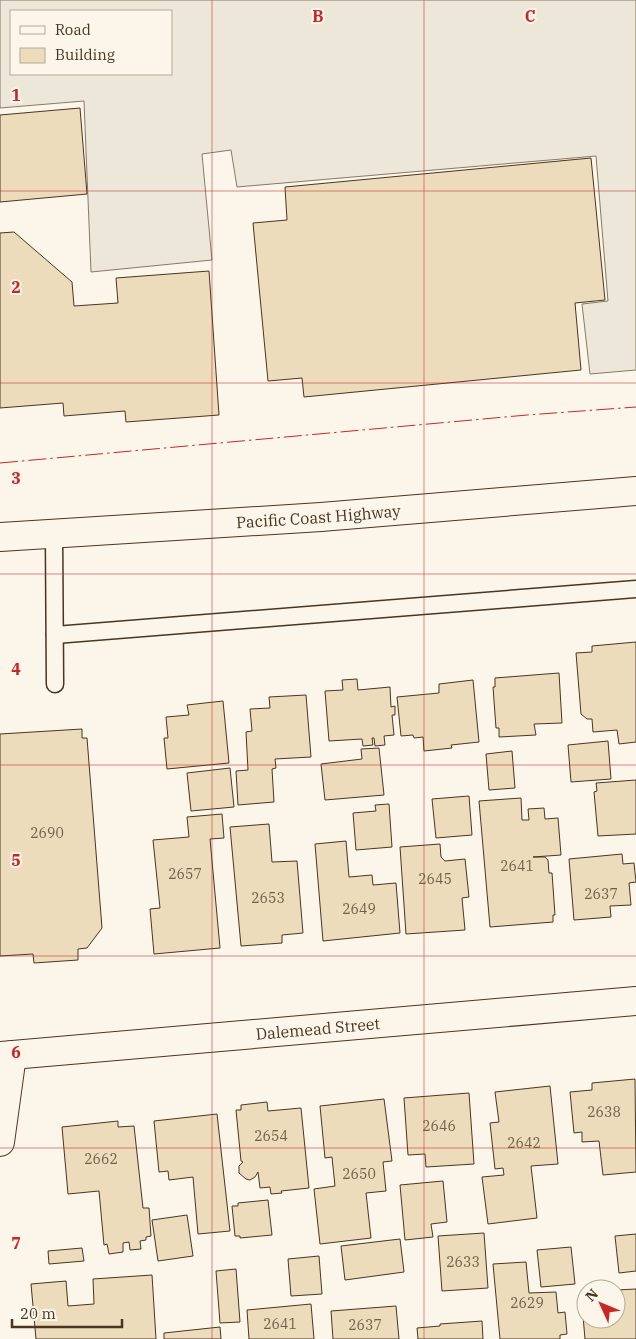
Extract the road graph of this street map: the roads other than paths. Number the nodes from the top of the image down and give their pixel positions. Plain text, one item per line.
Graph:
1 (636, 491) edge
2 (54, 534) junction
3 (0, 537) edge
4 (636, 589) edge
5 (55, 635) junction
6 (56, 684) dead end
7 (636, 1001) edge
8 (6, 1055) edge
9 (0, 1142) edge

1 - 2 main road, Pacific Coast Highway
2 - 3 main road, Pacific Coast Highway
2 - 5 lane
4 - 5 lane
5 - 6 lane
7 - 8 main road, Dalemead Street
8 - 9 main road

